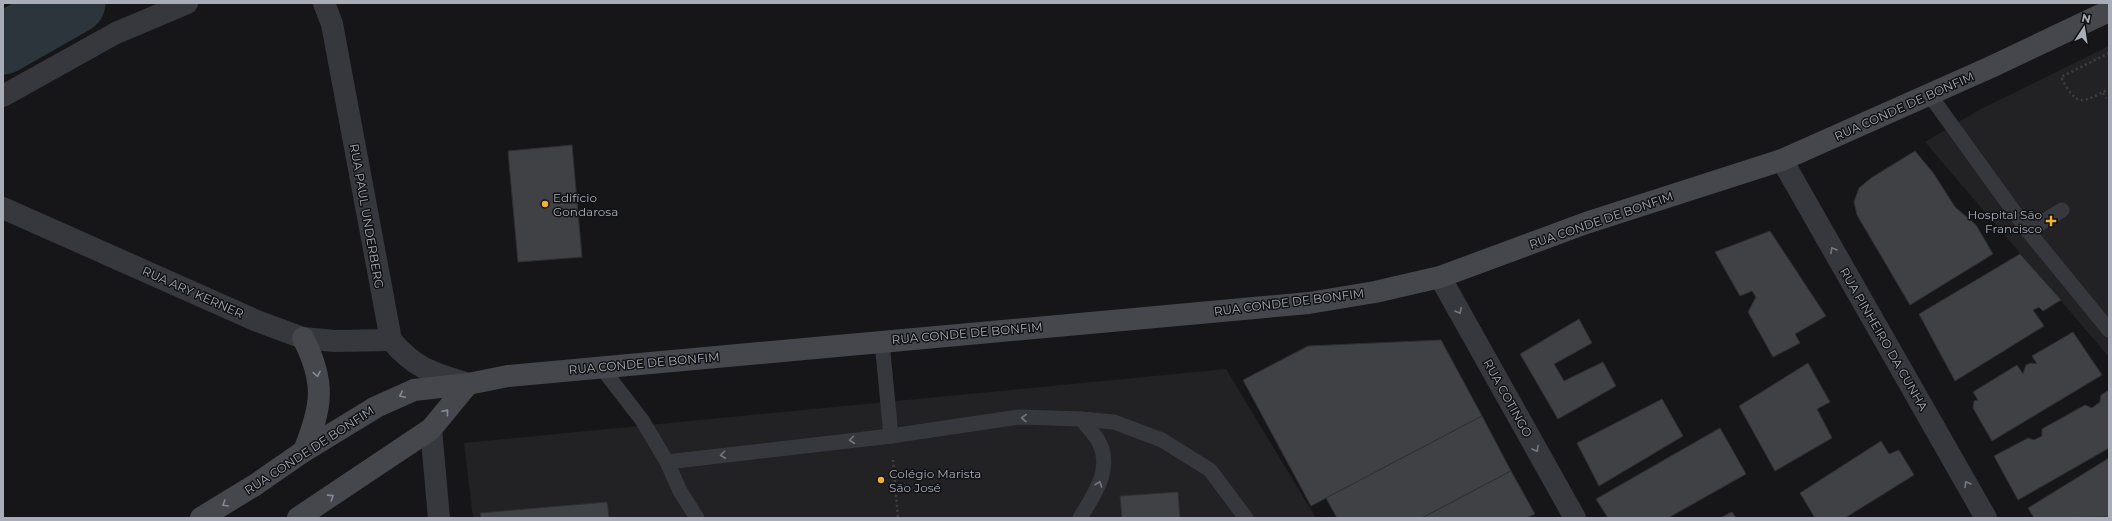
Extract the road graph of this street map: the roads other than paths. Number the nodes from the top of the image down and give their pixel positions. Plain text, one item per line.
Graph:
1 (187, 3) edge
2 (324, 3) edge
3 (2109, 11) edge
4 (1929, 94) junction
5 (3, 96) edge
6 (1782, 160) junction
7 (3, 208) edge
8 (2062, 210) dead end
9 (2028, 231) junction
10 (1440, 277) junction
11 (2109, 330) edge
12 (303, 338) junction
13 (391, 340) junction
14 (882, 342) junction
15 (601, 367) junction
16 (468, 384) junction
17 (1081, 420) junction
18 (431, 429) junction
19 (891, 436) junction
20 (304, 451) junction
21 (667, 462) junction
22 (201, 518) edge
23 (298, 518) edge
24 (439, 518) edge
25 (697, 518) edge
26 (1080, 518) edge
27 (1246, 518) edge
28 (1575, 518) edge
29 (1986, 518) edge

1 - 5 street
2 - 13 street, RUA PAUL UNDERBERG
3 - 4 main road, RUA CONDE DE BONFIM
4 - 6 main road, RUA CONDE DE BONFIM
4 - 9 lane
6 - 10 main road, RUA CONDE DE BONFIM
29 -> 6 street, RUA PINHEIRO DA CUNHA
7 - 12 street, RUA ARY KERNER
8 - 9 lane
9 - 11 lane
10 - 14 main road, RUA CONDE DE BONFIM
10 -> 28 street, RUA COTINGO
12 - 13 street, RUA ARY KERNER
12 -> 20 main road
13 - 16 street, RUA PAUL UNDERBERG
14 - 15 main road, RUA CONDE DE BONFIM
14 - 19 lane
15 - 16 main road, RUA CONDE DE BONFIM
15 - 21 lane
18 -> 16 main road
16 -> 20 main road, RUA CONDE DE BONFIM
17 -> 19 lane
26 -> 17 lane
17 - 27 lane
23 -> 18 main road
18 - 24 street
19 -> 21 lane
20 -> 22 main road, RUA CONDE DE BONFIM
21 - 25 lane

